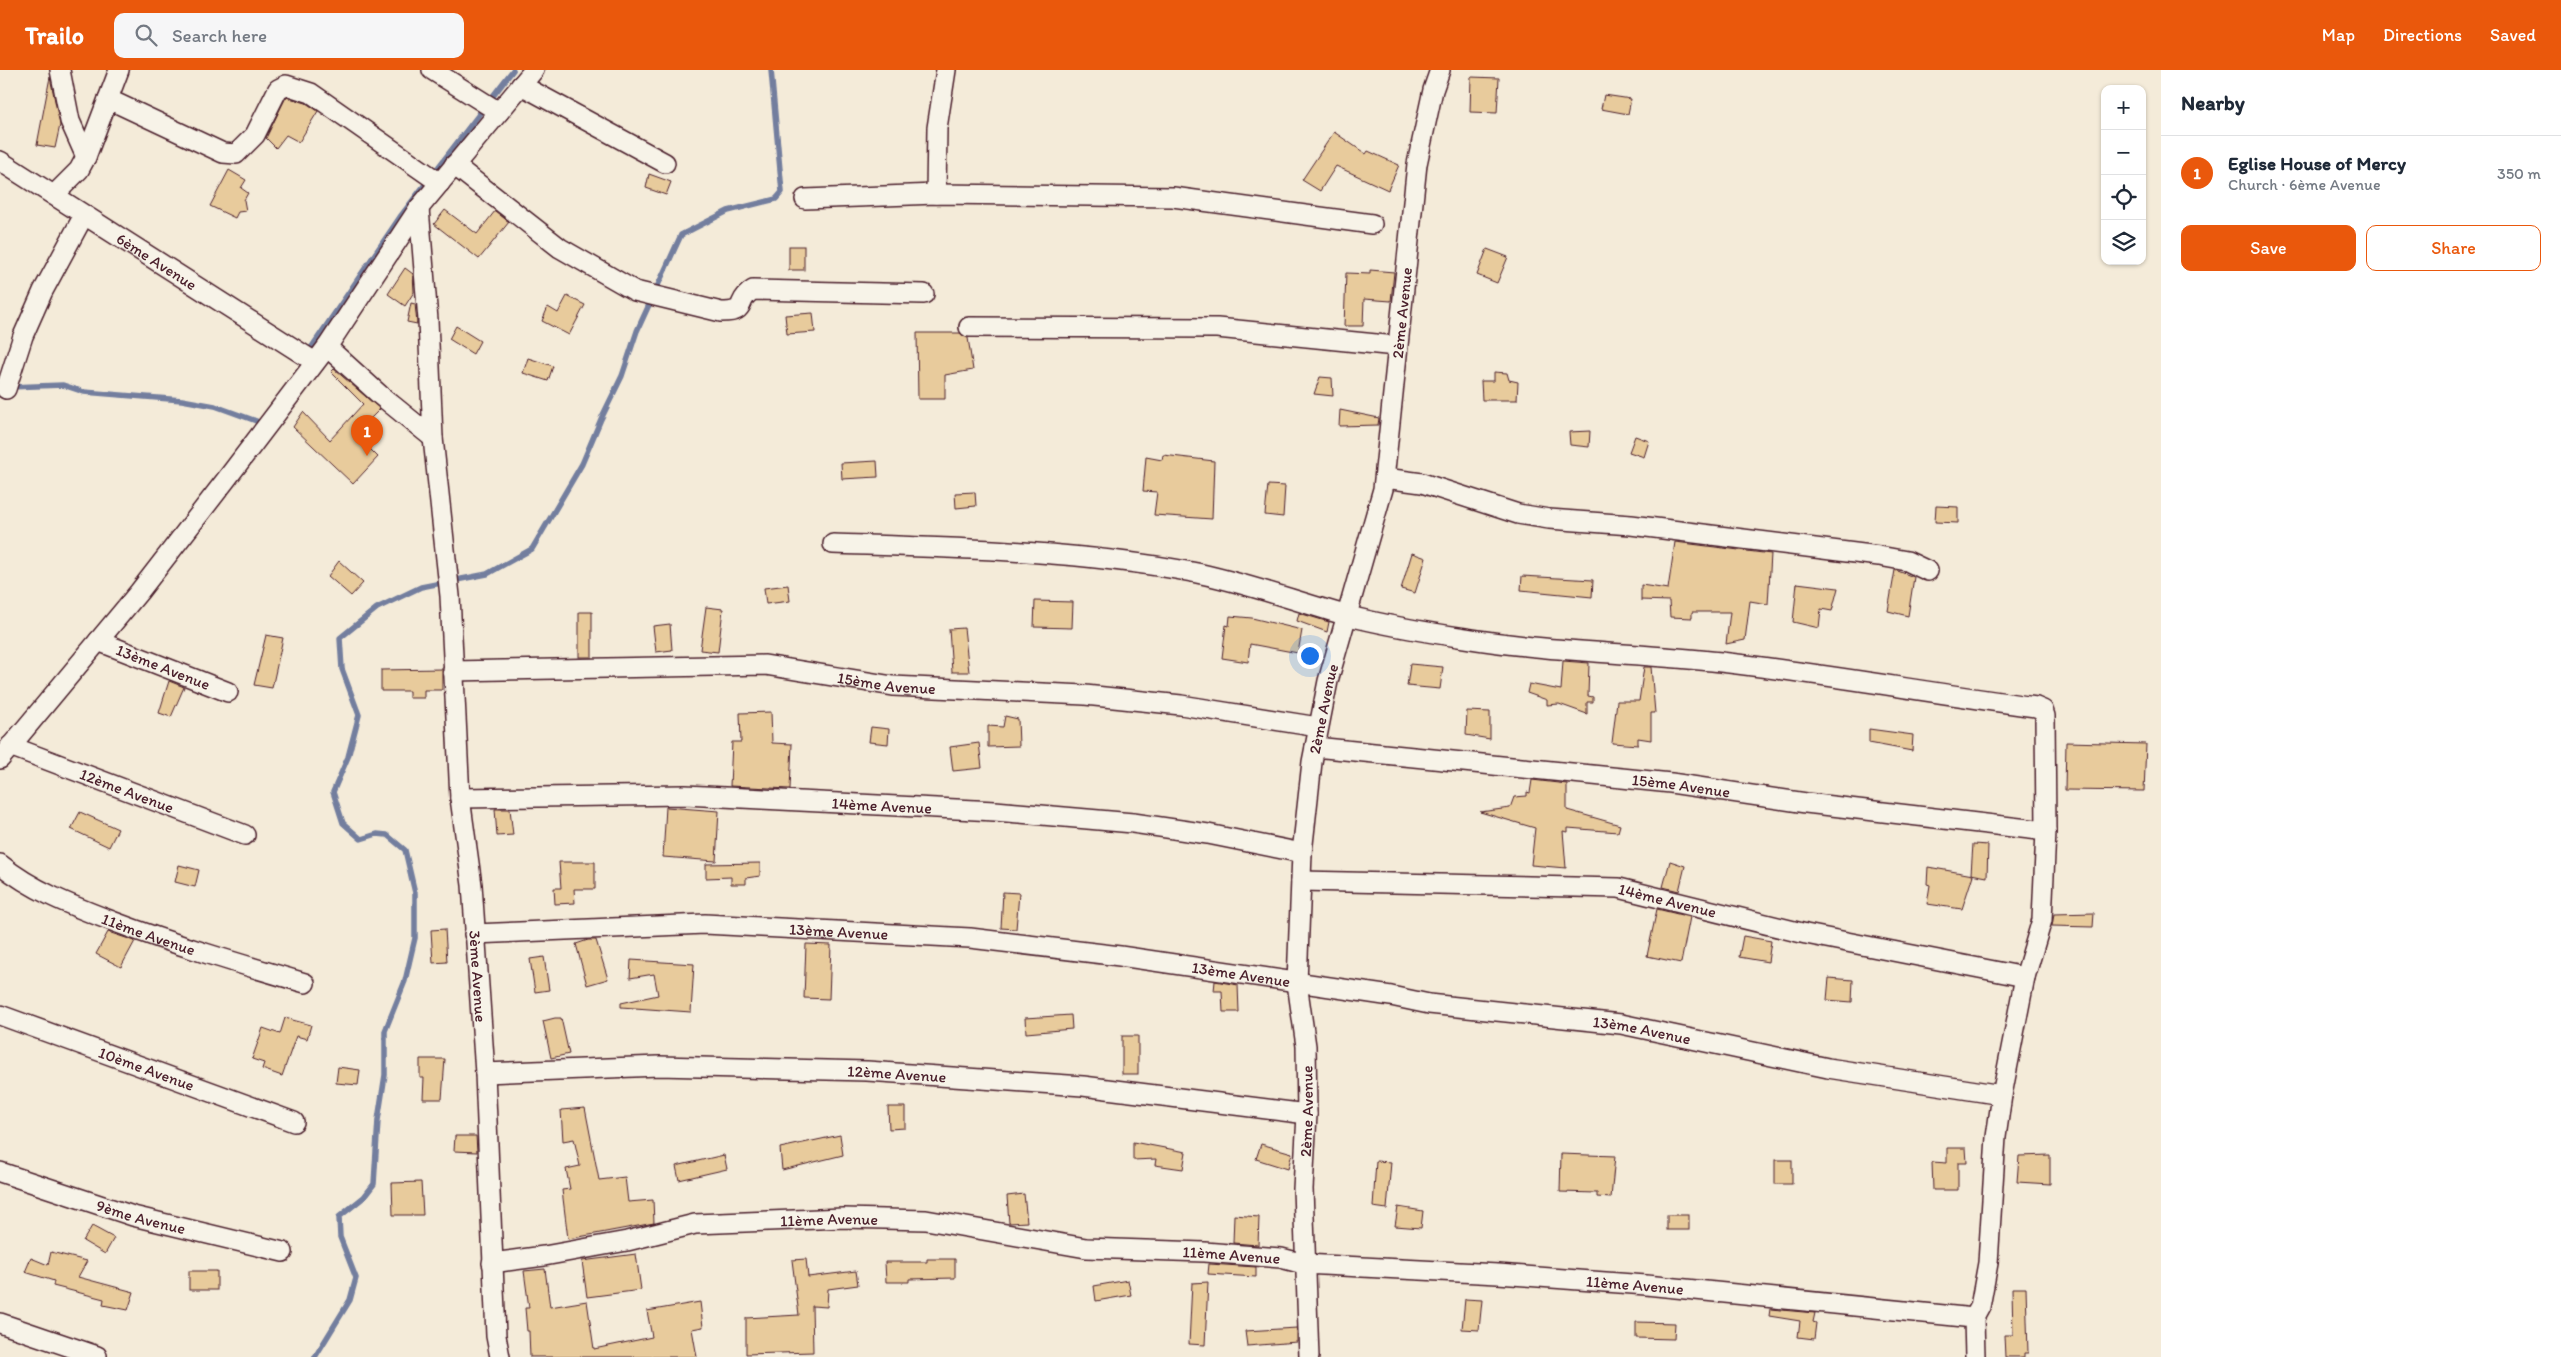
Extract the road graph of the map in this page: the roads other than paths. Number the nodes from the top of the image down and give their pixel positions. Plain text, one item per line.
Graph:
1 (60, 70) edge
2 (119, 70) edge
3 (432, 70) edge
4 (534, 70) edge
5 (946, 70) edge
6 (1440, 70) edge
7 (521, 85) junction
8 (108, 99) junction
9 (499, 112) junction
10 (86, 157) junction
11 (0, 161) edge
12 (665, 163) dead end
13 (454, 165) junction
14 (440, 183) junction
15 (936, 194) junction
16 (54, 196) junction
17 (804, 200) dead end
18 (419, 208) junction
19 (84, 215) junction
20 (1372, 224) dead end
21 (924, 294) dead end
22 (969, 327) dead end
23 (1396, 346) junction
24 (327, 347) junction
25 (315, 362) junction
26 (6, 389) dead end
27 (433, 438) junction
28 (1385, 478) junction
29 (832, 544) dead end
30 (1928, 571) dead end
31 (1346, 615) junction
32 (98, 641) junction
33 (452, 672) junction
34 (228, 692) dead end
35 (1318, 727) junction
36 (1315, 747) junction
37 (5, 752) edge
38 (460, 798) junction
39 (2046, 831) junction
40 (245, 835) dead end
41 (1302, 853) junction
42 (0, 864) edge
43 (1301, 881) junction
44 (474, 934) junction
45 (2026, 977) junction
46 (305, 983) dead end
47 (1297, 983) junction
48 (0, 1015) edge
49 (485, 1073) junction
50 (2002, 1095) junction
51 (1307, 1114) junction
52 (294, 1122) dead end
53 (0, 1172) edge
54 (283, 1252) dead end
55 (492, 1263) junction
56 (1304, 1264) junction
57 (1974, 1318) junction
58 (0, 1323) edge
59 (97, 1356) dead end
60 (500, 1357) edge
61 (1309, 1357) edge
62 (1975, 1357) edge

1 - 10 street
2 - 8 street
3 - 9 street
4 - 7 street
5 - 15 street
6 - 23 street, 2ème Avenue
7 - 9 street
7 - 12 street
8 - 10 street
8 - 14 street
9 - 13 street
10 - 16 street
11 - 16 street, 6ème Avenue
13 - 14 street
13 - 21 street
14 - 18 street
15 - 17 street
15 - 20 street
16 - 19 street, 6ème Avenue
18 - 24 street
18 - 27 street, 3ème Avenue
19 - 25 street, 6ème Avenue
19 - 26 street
22 - 23 street
23 - 28 street, 2ème Avenue
24 - 25 street
24 - 27 street
25 - 32 street
27 - 33 street, 3ème Avenue
28 - 30 street
28 - 31 street, 2ème Avenue
29 - 31 street
31 - 35 street, 2ème Avenue
31 - 39 street
32 - 34 street, 13ème Avenue
32 - 37 street
33 - 35 street, 15ème Avenue
33 - 38 street, 3ème Avenue
35 - 36 street, 2ème Avenue
36 - 39 street, 15ème Avenue
36 - 41 street, 2ème Avenue
37 - 40 street, 12ème Avenue
38 - 41 street, 14ème Avenue
38 - 44 street, 3ème Avenue
39 - 45 street
41 - 43 street, 2ème Avenue
42 - 46 street, 11ème Avenue
43 - 45 street, 14ème Avenue
43 - 47 street, 2ème Avenue
44 - 47 street, 13ème Avenue
44 - 49 street, 3ème Avenue
45 - 50 street
47 - 50 street, 13ème Avenue
47 - 51 street, 2ème Avenue
48 - 52 street, 10ème Avenue
49 - 51 street, 12ème Avenue
49 - 55 street, 3ème Avenue
50 - 57 street
51 - 56 street, 2ème Avenue
53 - 54 street, 9ème Avenue
55 - 56 street, 11ème Avenue
55 - 60 street, 3ème Avenue
56 - 57 street, 11ème Avenue
56 - 61 street, 2ème Avenue
57 - 62 street
58 - 59 street

